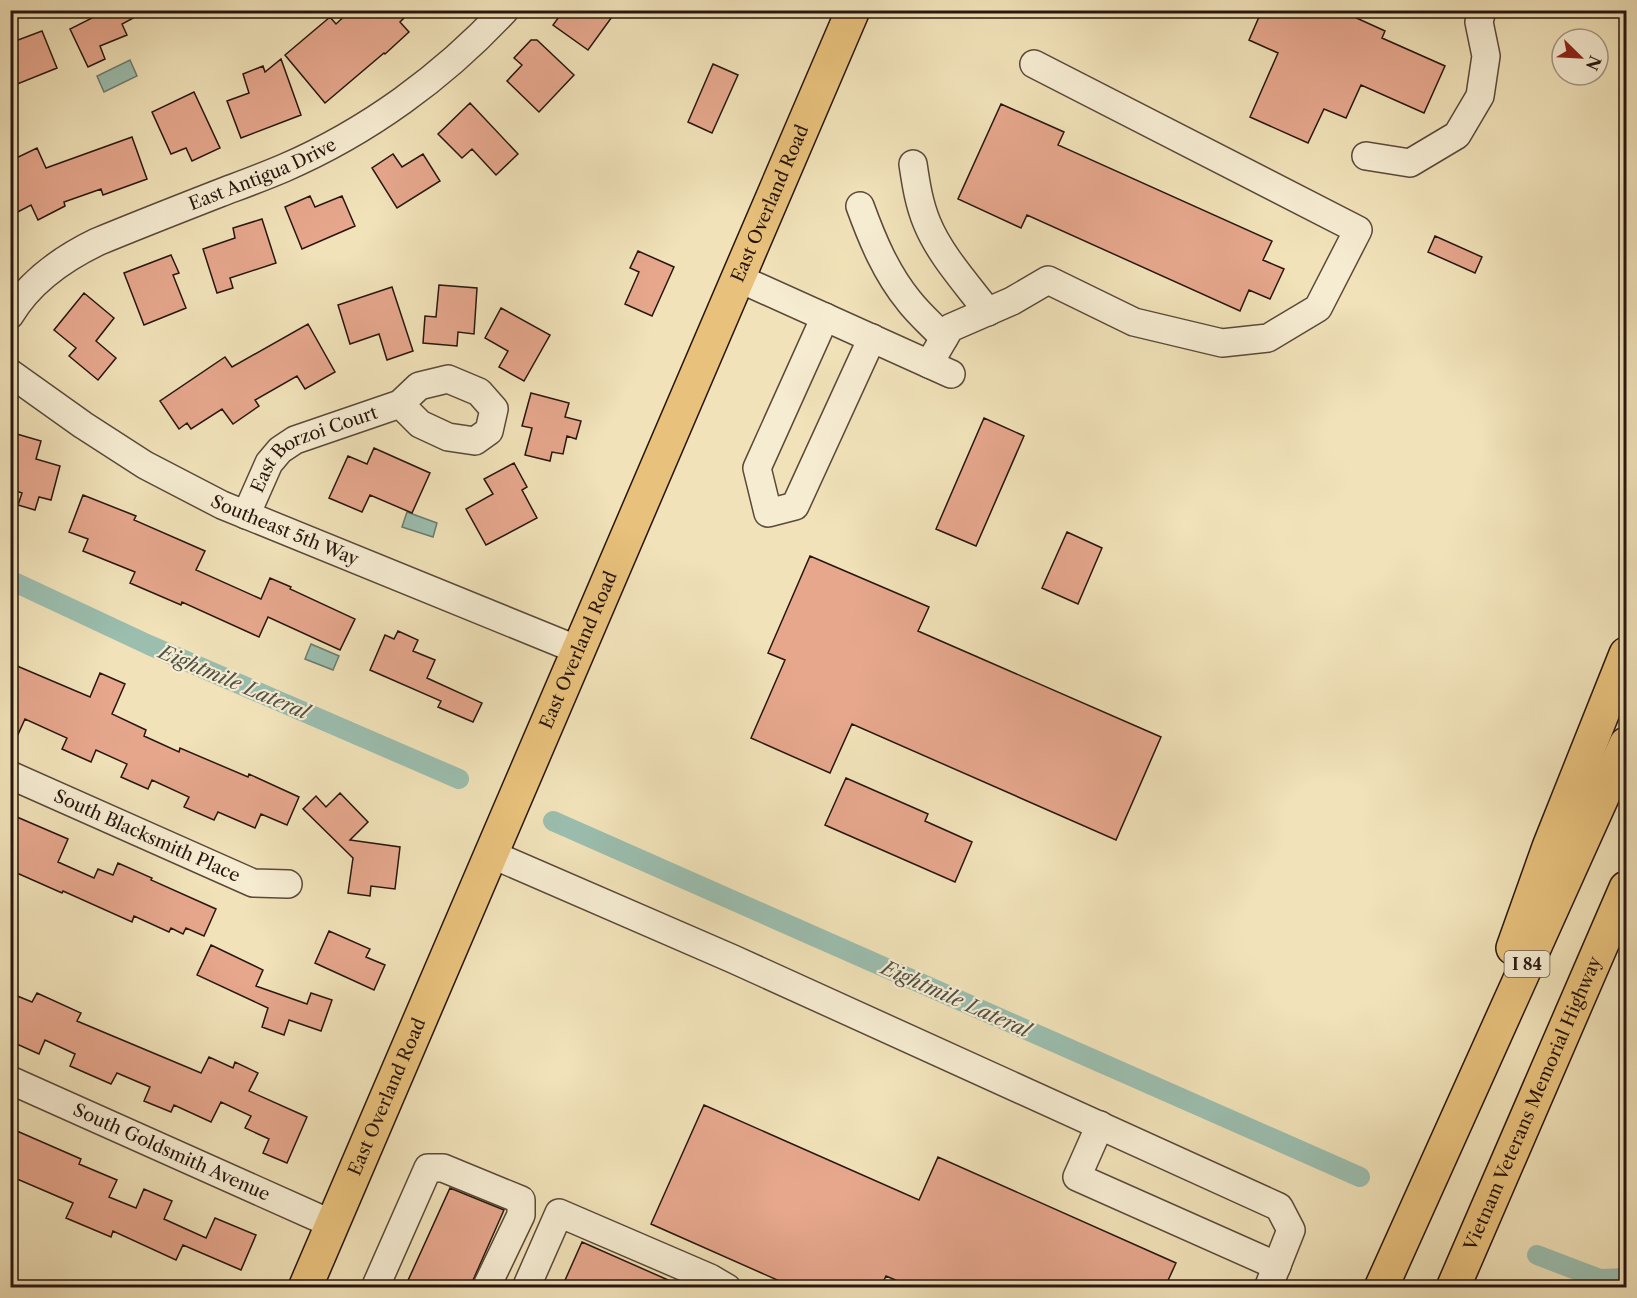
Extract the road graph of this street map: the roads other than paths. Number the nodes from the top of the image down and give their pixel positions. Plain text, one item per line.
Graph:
1 (505, 10) edge
2 (853, 10) edge
3 (1482, 10) edge
4 (1034, 64) dead end
5 (1366, 156) dead end
6 (912, 164) dead end
7 (860, 206) dead end
8 (738, 278) junction
9 (988, 312) junction
10 (10, 315) edge
11 (825, 317) junction
12 (872, 338) junction
13 (945, 338) junction
14 (10, 374) edge
15 (400, 404) dead end
16 (246, 515) junction
17 (578, 650) junction
18 (1626, 654) edge
19 (1626, 744) edge
20 (10, 775) edge
21 (491, 854) junction
22 (288, 884) dead end
23 (1626, 888) edge
24 (1626, 933) edge
25 (10, 1080) edge
26 (1100, 1125) junction
27 (1428, 1184) junction
28 (1487, 1211) junction
29 (332, 1224) junction
30 (1273, 1277) edge
31 (304, 1287) edge
32 (375, 1287) edge
33 (486, 1287) edge
34 (526, 1287) edge
35 (727, 1287) edge
36 (1381, 1287) edge
37 (1453, 1287) edge

1 - 10 street, East Antigua Drive
2 - 8 main road, East Overland Road
3 - 5 street
4 - 9 street
6 - 9 street
7 - 13 street
8 - 11 street
8 - 17 main road, East Overland Road
9 - 13 street
11 - 12 street
11 - 12 street
12 - 13 street
14 - 16 street, Southeast 5th Way
15 - 16 street, East Borzoi Court
16 - 17 street, Southeast 5th Way
17 - 21 main road, East Overland Road
18 - 27 main road
19 - 27 main road, I 84
20 - 22 street, South Blacksmith Place
21 - 26 street
21 - 29 main road, East Overland Road
23 - 28 main road, Vietnam Veterans Memorial Highway
24 - 28 main road
25 - 29 street, South Goldsmith Avenue
26 - 30 street
26 - 30 street
27 - 36 main road, I 84
28 - 37 main road, Vietnam Veterans Memorial Highway
29 - 31 main road, East Overland Road
32 - 33 street
34 - 35 street

